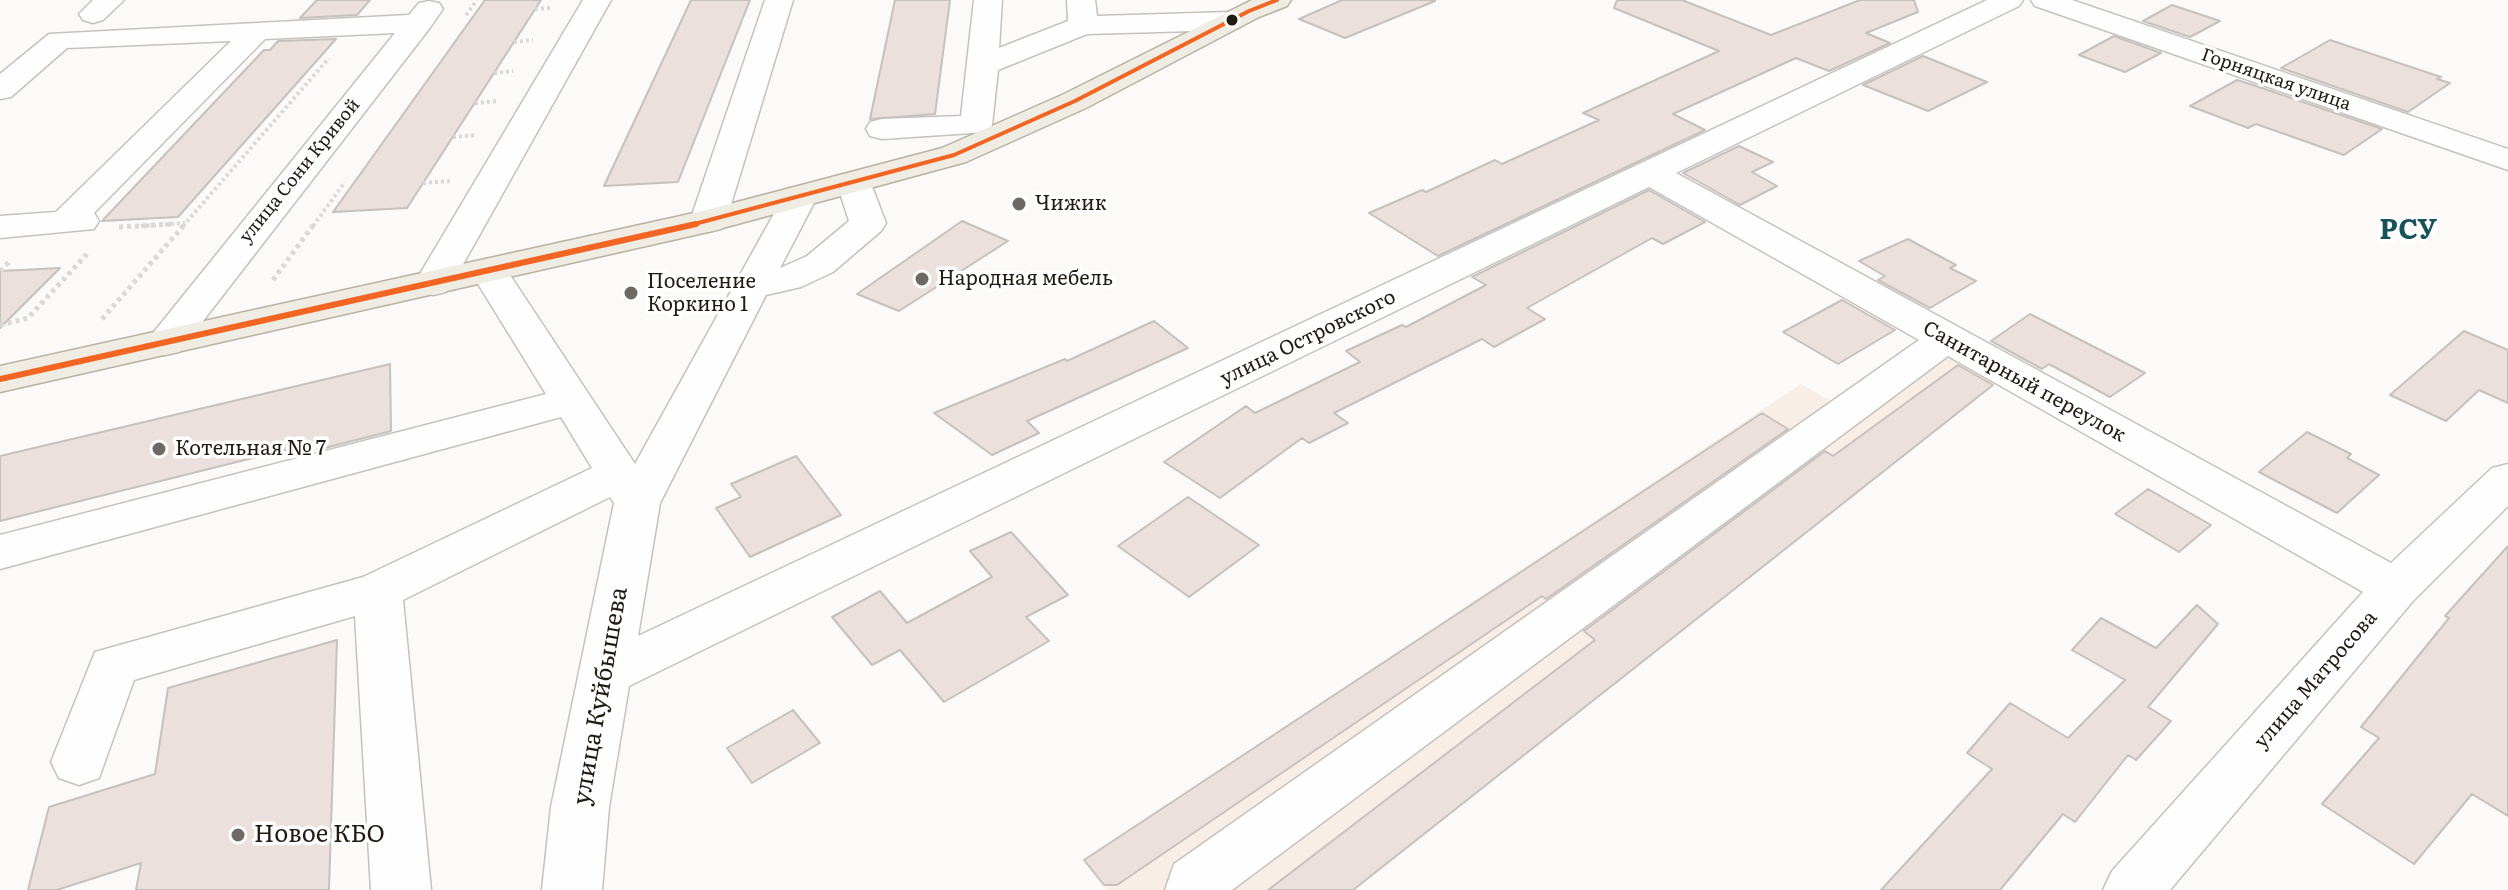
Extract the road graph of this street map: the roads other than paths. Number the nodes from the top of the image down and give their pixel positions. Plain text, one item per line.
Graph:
1 (294, 0) edge
2 (597, 0) edge
3 (779, 0) edge
4 (988, 0) edge
5 (1277, 0) edge
6 (2009, 0) edge
7 (2045, 0) edge
8 (204, 7) dead end
9 (1082, 12) edge
10 (438, 16) edge
11 (1230, 21) junction
12 (265, 26) junction
13 (141, 36) junction
14 (983, 65) junction
15 (0, 90) edge
16 (882, 129) dead end
17 (2508, 160) edge
18 (1652, 174) junction
19 (854, 184) junction
20 (798, 199) junction
21 (708, 221) junction
22 (0, 227) edge
23 (489, 271) junction
24 (433, 284) junction
25 (752, 287) junction
26 (1946, 339) junction
27 (165, 343) junction
28 (0, 379) edge
29 (574, 400) junction
30 (2508, 479) edge
31 (626, 489) junction
32 (0, 552) edge
33 (2396, 588) junction
34 (378, 591) junction
35 (605, 674) junction
36 (79, 762) dead end
37 (401, 890) edge
38 (572, 890) edge
39 (1195, 890) edge
40 (2133, 890) edge

1 - 12 street
2 - 24 street
3 - 21 street
4 - 14 street
5 - 11 main road
6 - 18 street, улица Островского
7 - 17 street, Горняцкая улица
8 - 13 street
9 - 11 street
9 - 14 street
10 - 12 street
10 - 27 street, улица Сони Кривой
11 - 19 main road
12 - 13 street
12 - 22 street
13 - 15 street
14 - 16 street
18 - 26 street, Санитарный переулок
18 - 35 street, улица Островского
19 - 20 main road
19 - 25 street
20 - 21 main road
20 - 25 street, улица Куйбышева
21 - 23 main road
23 - 24 main road
23 - 29 street
24 - 27 main road
25 - 31 street, улица Куйбышева
26 - 33 street, Санитарный переулок
26 - 39 street
27 - 28 main road
29 - 31 street
29 - 32 street
30 - 33 street, улица Матросова
31 - 34 street
31 - 35 street, улица Куйбышева
33 - 40 street, улица Матросова
34 - 36 street
34 - 37 street
35 - 38 street, улица Куйбышева

